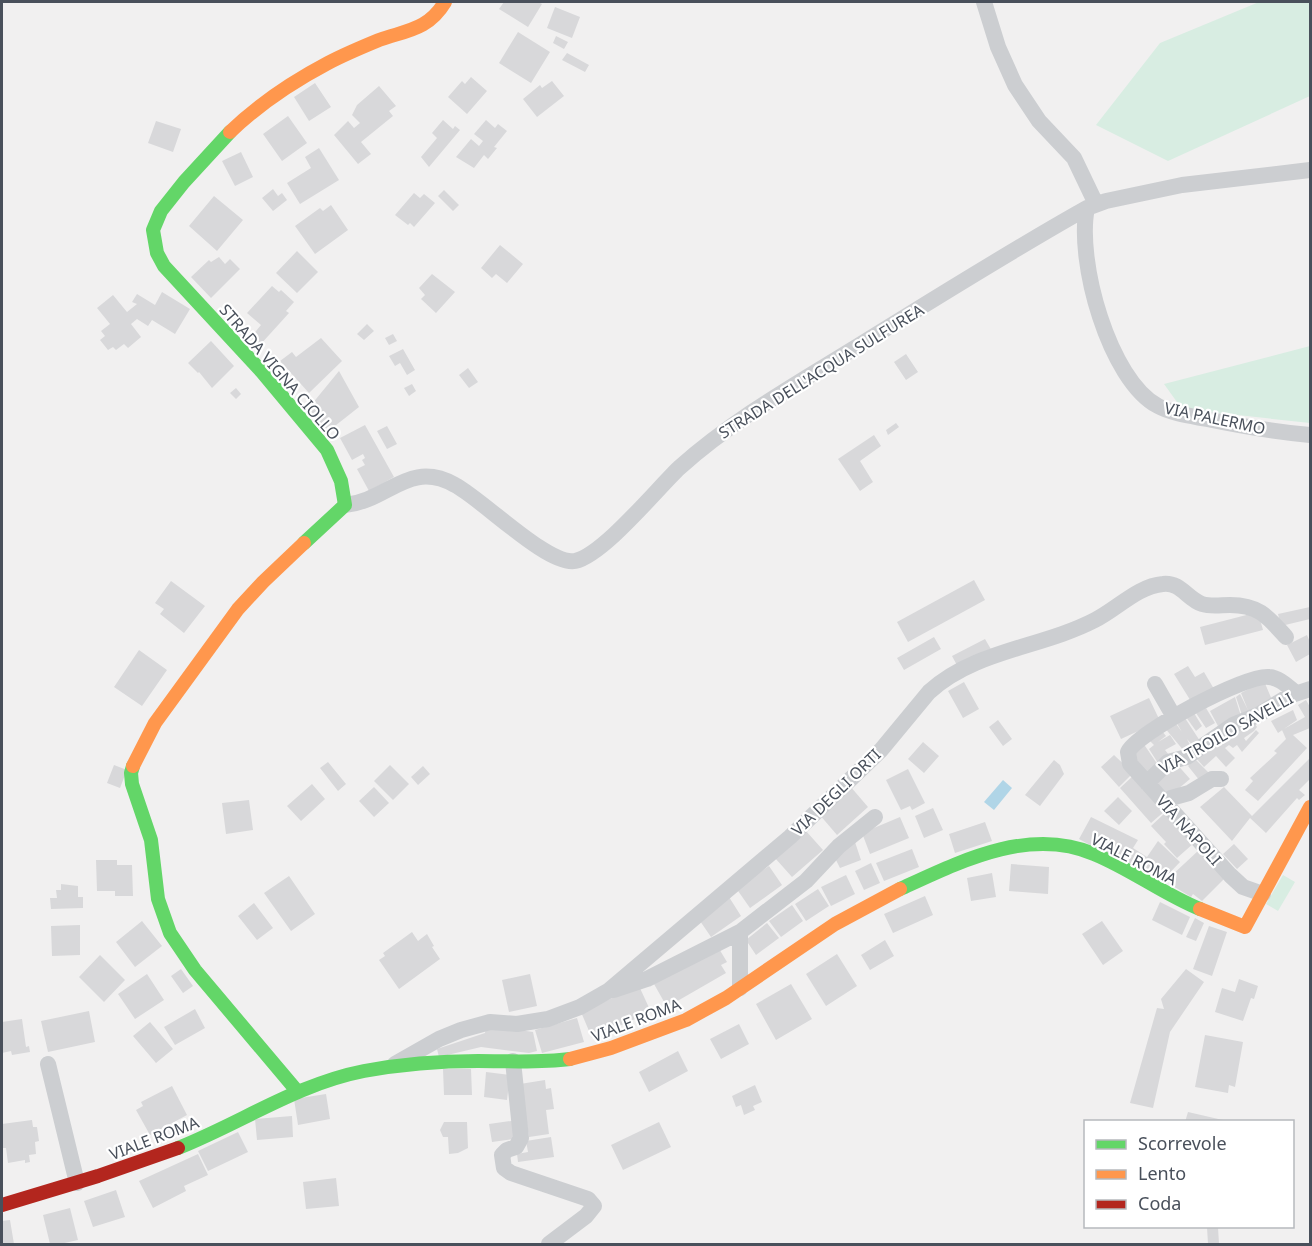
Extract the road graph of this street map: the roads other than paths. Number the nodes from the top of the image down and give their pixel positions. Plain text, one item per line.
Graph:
1 (445, 2) edge
2 (984, 2) edge
3 (1311, 170) edge
4 (1092, 206) junction
5 (1311, 435) edge
6 (345, 505) junction
7 (1286, 637) dead end
8 (1155, 684) dead end
9 (1303, 691) edge
10 (1174, 717) junction
11 (1221, 779) dead end
12 (1147, 783) junction
13 (1171, 798) dead end
14 (1311, 807) edge
15 (875, 817) dead end
16 (1263, 894) junction
17 (740, 932) junction
18 (740, 988) junction
19 (602, 994) junction
20 (513, 1061) junction
21 (48, 1064) dead end
22 (389, 1067) junction
23 (297, 1091) junction
24 (77, 1183) junction
25 (2, 1205) edge
26 (549, 1245) edge

1 - 6 street, STRADA VIGNA CIOLLO
2 - 4 street
3 - 4 street, STRADA DELL'ACQUA SULFUREA
4 - 5 street, VIA PALERMO
4 - 6 street, STRADA DELL'ACQUA SULFUREA
6 - 23 street
7 - 19 street, VIA DEGLI ORTI
8 - 10 street
9 - 10 street
9 - 12 street, VIA TROILO SAVELLI
10 - 12 street, VIA NAPOLI
11 - 13 street
12 - 16 street, VIA NAPOLI
14 - 16 street
15 - 17 street
16 - 18 street, VIALE ROMA
17 - 18 street
17 - 19 street
18 - 20 street, VIALE ROMA
19 - 22 street, VIA DEGLI ORTI
20 - 22 street, VIALE ROMA
20 - 26 street
21 - 24 street
22 - 23 street, VIALE ROMA
23 - 24 street, VIALE ROMA
24 - 25 street, VIALE ROMA

